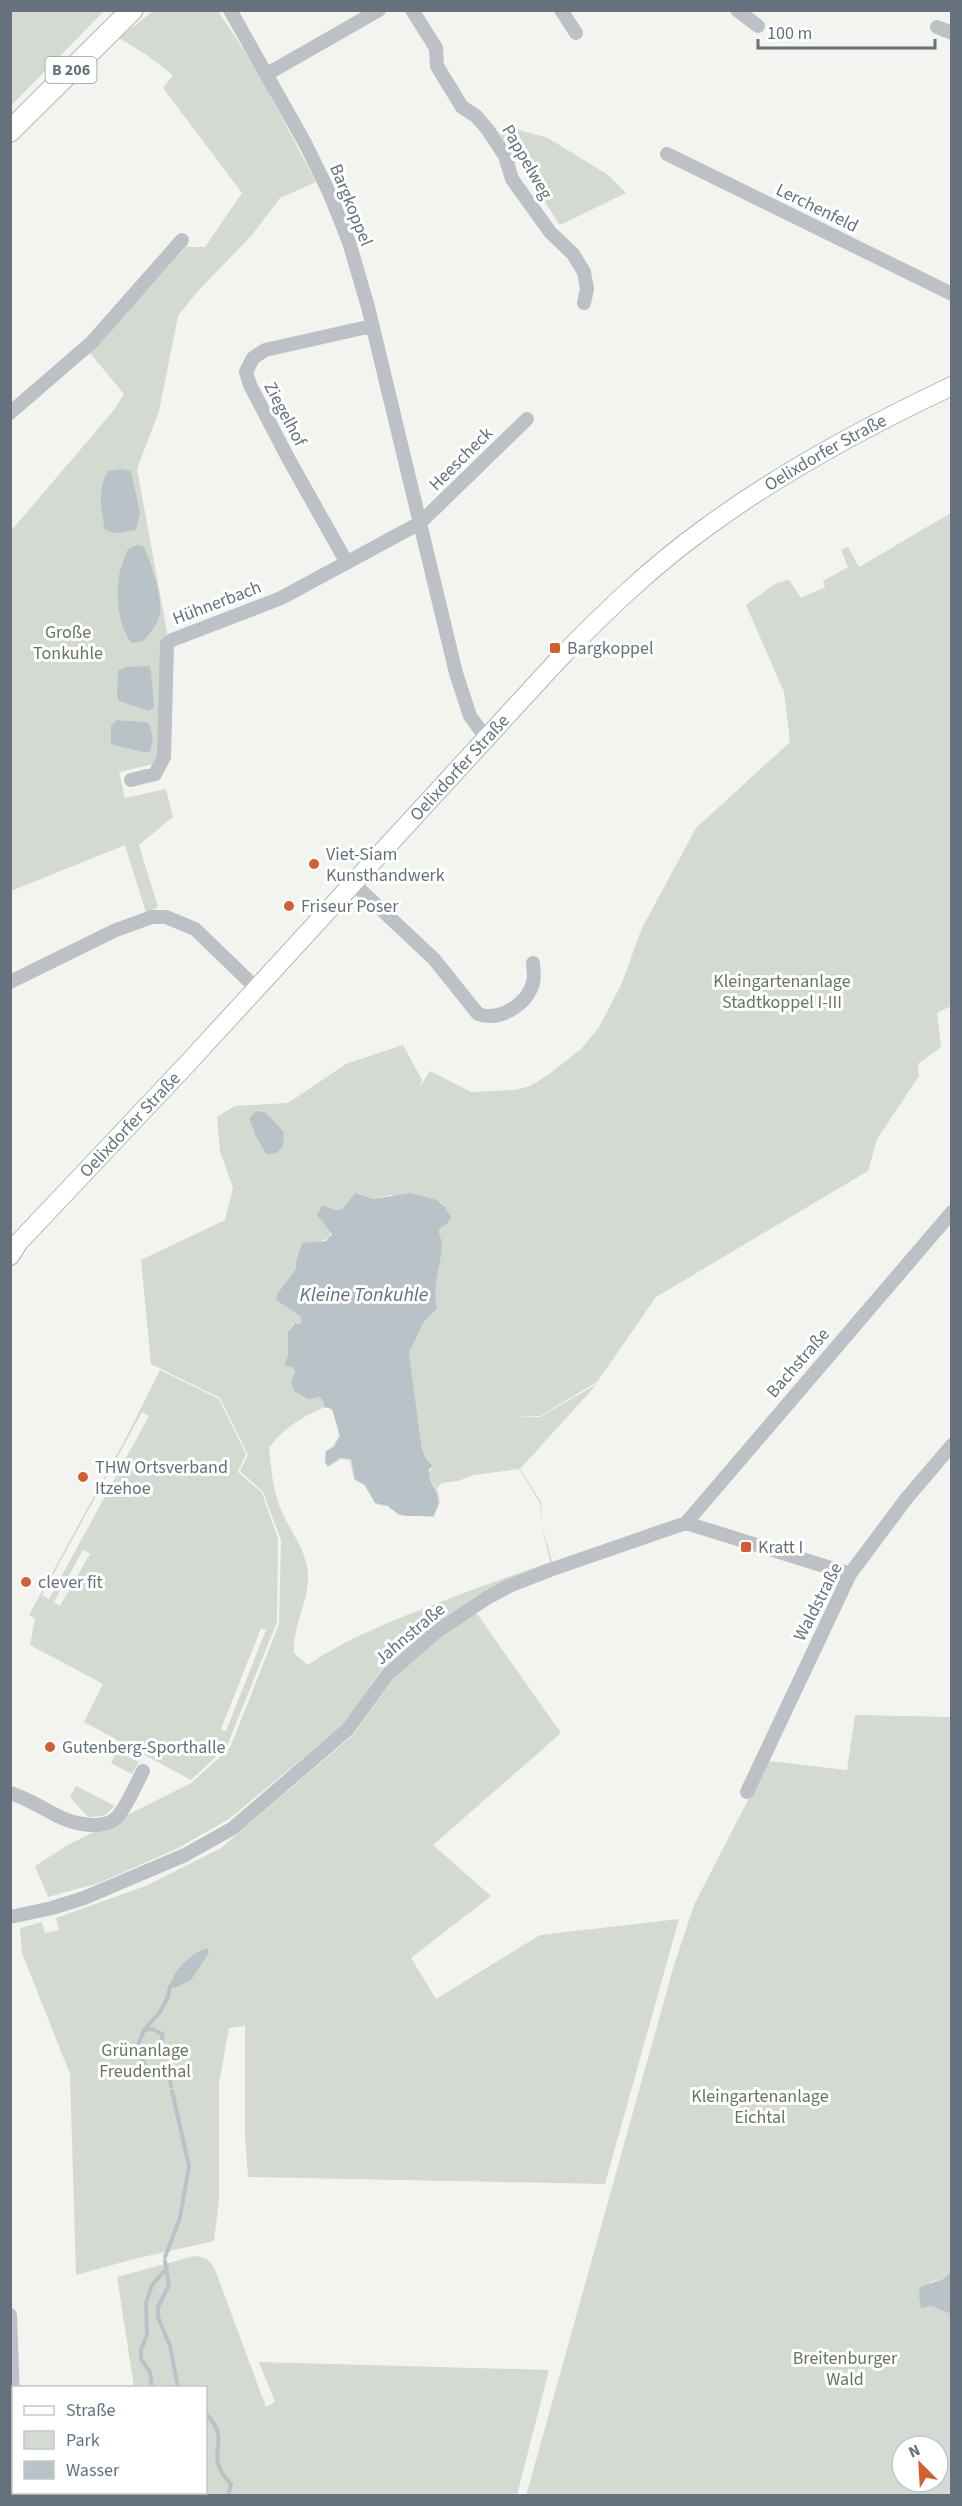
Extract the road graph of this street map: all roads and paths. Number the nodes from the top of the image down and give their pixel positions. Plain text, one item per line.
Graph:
1 (132, 10) edge
2 (230, 10) edge
3 (379, 10) edge
4 (412, 10) edge
5 (561, 10) edge
6 (736, 10) edge
7 (758, 26) dead end
8 (937, 27) dead end
9 (576, 33) dead end
10 (951, 33) edge
11 (267, 74) junction
12 (10, 131) edge
13 (667, 154) dead end
14 (182, 240) dead end
15 (951, 294) edge
16 (584, 303) dead end
17 (372, 326) junction
18 (951, 386) edge
19 (10, 413) edge
20 (526, 419) dead end
21 (420, 523) junction
22 (347, 563) junction
23 (486, 738) junction
24 (131, 780) dead end
25 (353, 883) junction
26 (532, 963) dead end
27 (10, 982) edge
28 (256, 988) junction
29 (951, 1212) edge
30 (939, 1227) junction
31 (951, 1235) edge
32 (10, 1257) edge
33 (951, 1445) edge
34 (686, 1523) junction
35 (850, 1574) junction
36 (143, 1771) dead end
37 (10, 1792) edge
38 (747, 1792) dead end
39 (10, 1917) edge
40 (10, 2315) edge
41 (12, 2389) edge

1 - 12 main road, B 206
2 - 11 street, Bargkoppel
3 - 11 street
4 - 16 street, Pappelweg
5 - 9 street
6 - 7 street
8 - 10 street
11 - 17 street, Bargkoppel
13 - 15 street, Lerchenfeld
14 - 19 street
17 - 21 street, Bargkoppel
17 - 22 street, Ziegelhof
18 - 23 street, Oelixdorfer Straße
20 - 21 street, Heescheck
21 - 22 street, Hühnerbach
21 - 23 street, Bargkoppel
22 - 24 street, Hühnerbach
23 - 25 street, Oelixdorfer Straße
25 - 26 street
25 - 28 street, Oelixdorfer Straße
27 - 28 street
28 - 32 street, Oelixdorfer Straße
29 - 30 street, Bachstraße
30 - 31 street
30 - 34 street, Bachstraße
33 - 35 street, Waldstraße
34 - 35 street
34 - 39 street, Jahnstraße
35 - 38 street, Waldstraße
36 - 37 street
40 - 41 street

